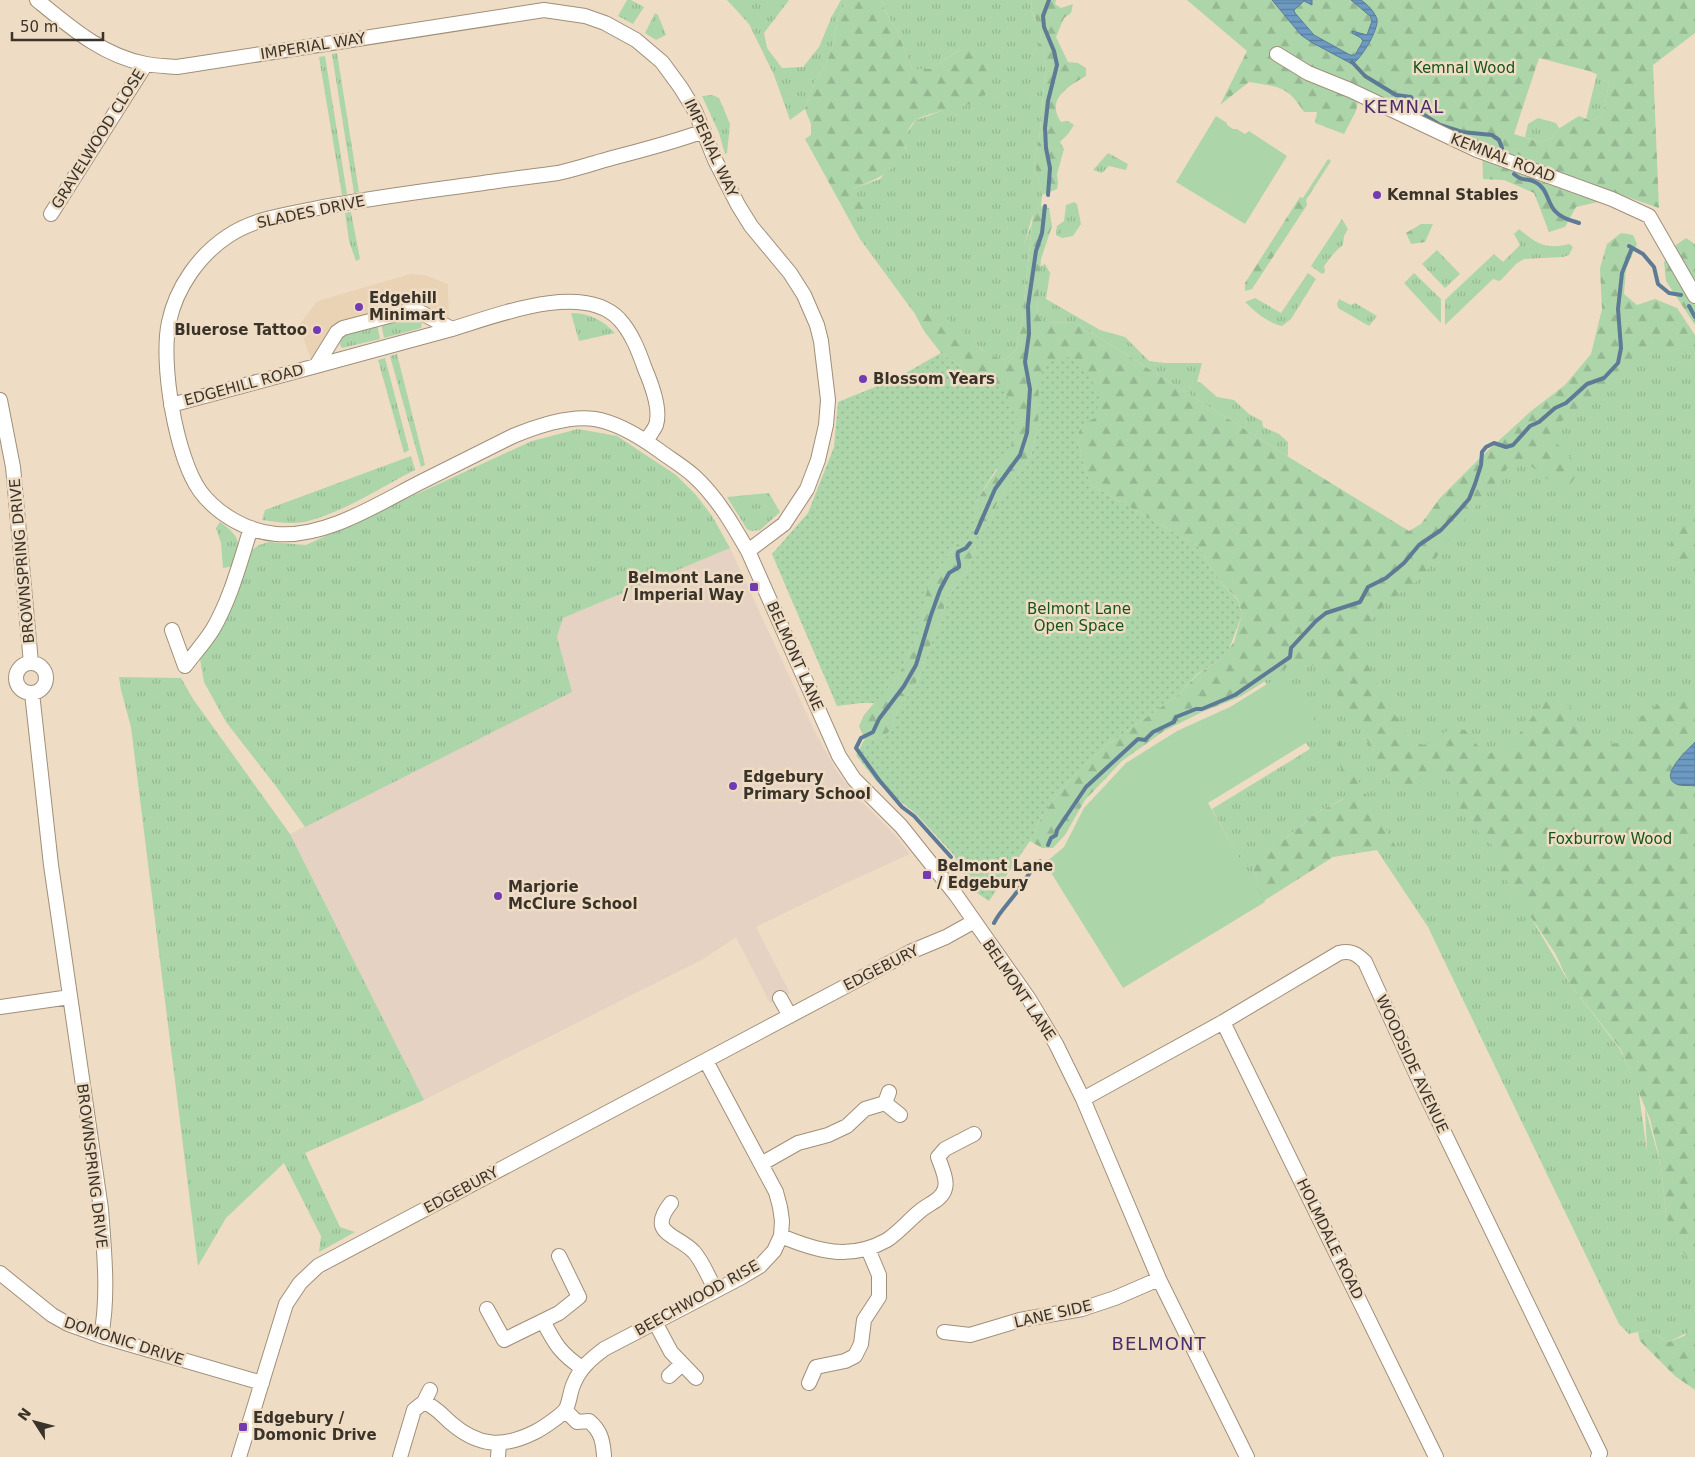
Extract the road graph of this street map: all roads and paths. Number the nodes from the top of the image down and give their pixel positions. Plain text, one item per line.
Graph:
1 (37, 0) edge
2 (1277, 54) dead end
3 (146, 64) junction
4 (704, 131) junction
5 (51, 214) dead end
6 (1695, 296) edge
7 (452, 329) junction
8 (316, 366) junction
9 (0, 400) edge
10 (171, 405) junction
11 (646, 441) junction
12 (251, 528) junction
13 (748, 551) junction
14 (172, 630) dead end
15 (31, 663) junction
16 (32, 693) junction
17 (974, 922) junction
18 (70, 997) junction
19 (780, 998) dead end
20 (0, 1008) edge
21 (790, 1016) junction
22 (1223, 1022) junction
23 (706, 1060) junction
24 (1083, 1099) junction
25 (900, 1115) dead end
26 (974, 1134) dead end
27 (761, 1164) junction
28 (671, 1203) dead end
29 (781, 1236) junction
30 (868, 1248) junction
31 (558, 1256) dead end
32 (0, 1273) edge
33 (1159, 1279) junction
34 (716, 1290) junction
35 (487, 1309) dead end
36 (543, 1321) junction
37 (655, 1322) junction
38 (944, 1332) dead end
39 (101, 1336) junction
40 (682, 1364) junction
41 (582, 1368) junction
42 (669, 1376) dead end
43 (696, 1378) dead end
44 (262, 1383) junction
45 (809, 1383) dead end
46 (565, 1410) junction
47 (499, 1450) edge
48 (604, 1456) edge
49 (239, 1457) edge
50 (400, 1457) edge
51 (1247, 1457) edge
52 (1436, 1457) edge
53 (1598, 1457) edge

1 - 3 street, IMPERIAL WAY
2 - 6 street, KEMNAL ROAD
3 - 4 street, IMPERIAL WAY
3 - 5 street, GRAVELWOOD CLOSE
4 - 10 street, SLADES DRIVE
4 - 13 street, IMPERIAL WAY
7 - 8 street, EDGEHILL ROAD
7 - 8 street, EDGEHILL ROAD
7 - 11 street, EDGEHILL ROAD
8 - 10 street, EDGEHILL ROAD
9 - 15 street, BROWNSPRING DRIVE
10 - 12 street, SLADES DRIVE
11 - 12 street, SLADES DRIVE
11 - 13 street, SLADES DRIVE
12 - 14 street
13 - 17 street, BELMONT LANE
15 - 16 street, BROWNSPRING DRIVE
15 - 16 street, BROWNSPRING DRIVE
16 - 18 street, BROWNSPRING DRIVE
17 - 21 street, EDGEBURY
17 - 24 street, BELMONT LANE
18 - 20 street
18 - 39 street, BROWNSPRING DRIVE
19 - 21 street
21 - 23 street, EDGEBURY
22 - 24 street, WOODSIDE AVENUE
22 - 52 street, HOLMDALE ROAD
22 - 53 street, WOODSIDE AVENUE
23 - 27 street
23 - 44 street, EDGEBURY
24 - 33 street, BELMONT LANE
25 - 27 street
26 - 30 street
27 - 29 street
28 - 34 street
29 - 30 street
29 - 34 street, BEECHWOOD RISE
30 - 45 street
31 - 36 street
32 - 39 street, DOMONIC DRIVE
33 - 38 street, LANE SIDE
33 - 51 street, BELMONT LANE
34 - 37 street, BEECHWOOD RISE
35 - 36 street
36 - 41 street
37 - 40 street
37 - 41 street, BEECHWOOD RISE
39 - 44 street, DOMONIC DRIVE
40 - 42 street
40 - 43 street
41 - 46 street, BEECHWOOD RISE
44 - 49 street, EDGEBURY
46 - 47 street
46 - 48 street
47 - 50 street

